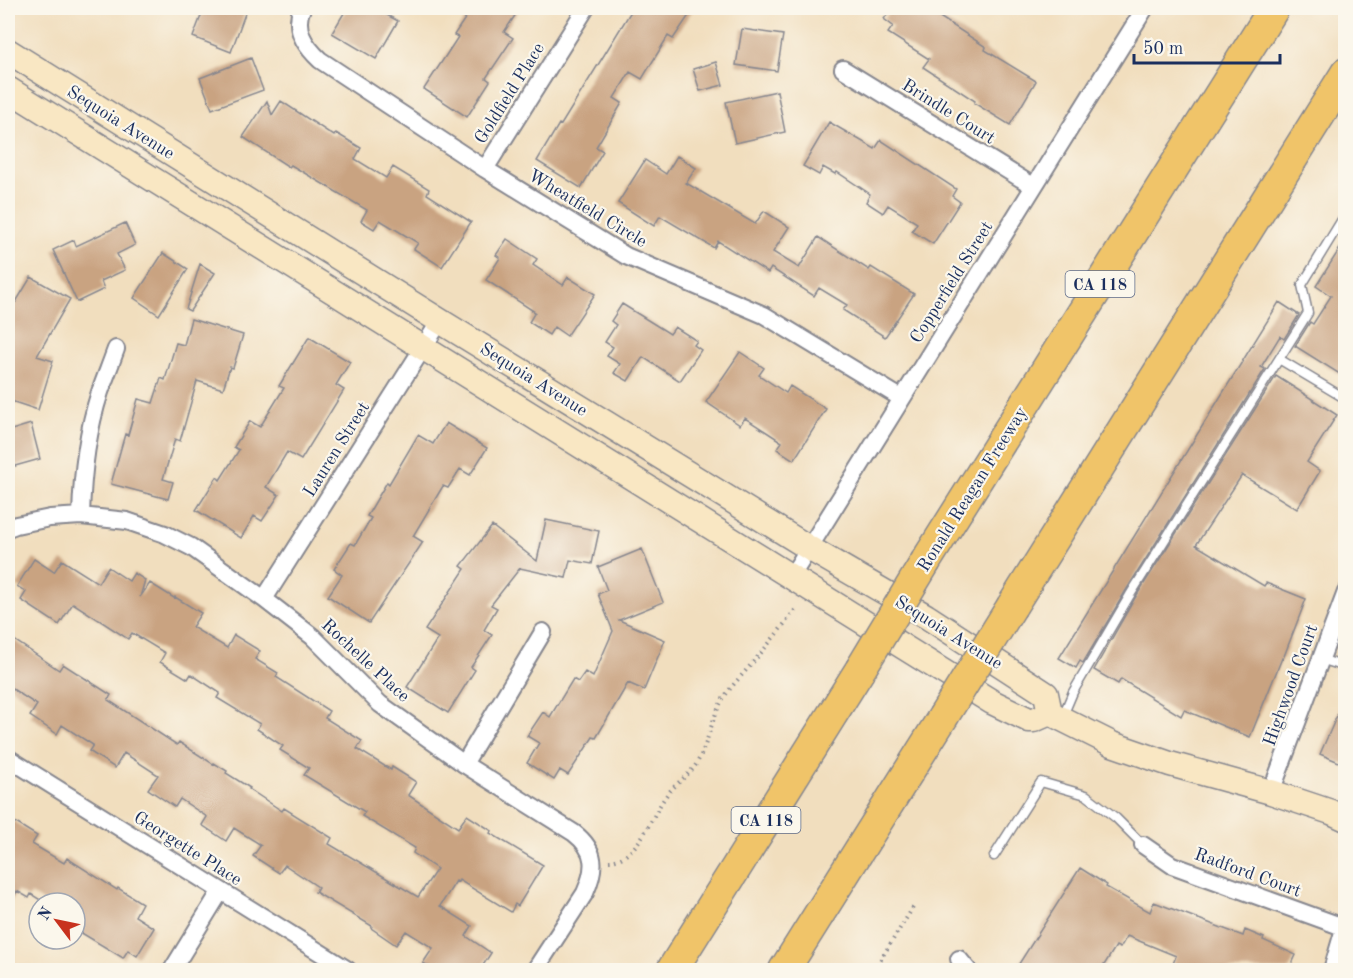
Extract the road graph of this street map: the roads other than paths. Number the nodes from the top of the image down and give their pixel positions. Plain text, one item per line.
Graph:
1 (302, 8) edge
2 (586, 8) edge
3 (1144, 8) edge
4 (1274, 8) edge
5 (8, 51) edge
6 (843, 69) dead end
7 (1346, 73) edge
8 (8, 89) edge
9 (485, 169) junction
10 (1033, 186) junction
11 (1346, 213) edge
12 (440, 321) junction
13 (423, 347) junction
14 (116, 349) dead end
15 (1279, 359) junction
16 (901, 398) junction
17 (1346, 399) edge
18 (81, 516) junction
19 (8, 528) edge
20 (809, 548) junction
21 (791, 577) junction
22 (1346, 592) edge
23 (264, 599) junction
24 (543, 632) dead end
25 (1320, 659) junction
26 (1346, 667) edge
27 (1056, 716) junction
28 (8, 758) edge
29 (464, 764) junction
30 (1271, 792) junction
31 (1346, 819) edge
32 (1143, 845) joint
33 (994, 856) dead end
34 (220, 892) junction
35 (1344, 925) edge
36 (172, 970) edge
37 (348, 970) edge
38 (536, 970) edge
39 (672, 970) edge
40 (784, 970) edge
41 (1332, 970) edge

1 - 9 street, Wheatfield Circle
2 - 9 street, Goldfield Place
3 - 10 street, Copperfield Street
4 - 39 highway, Ronald Reagan Freeway / CA 118, bridge
5 - 12 main road, Sequoia Avenue
6 - 10 street, Brindle Court
7 - 40 highway, bridge
8 - 13 main road, Sequoia Avenue
9 - 16 street, Wheatfield Circle
10 - 16 street, Copperfield Street
11 - 15 lane
12 - 13 street, Lauren Street
12 - 20 main road, Sequoia Avenue
13 - 21 main road, Sequoia Avenue
13 - 23 street, Lauren Street
14 - 18 street
15 - 17 lane
15 - 27 lane
16 - 20 street, Copperfield Street
18 - 19 street, Rochelle Place
18 - 23 street, Rochelle Place
20 - 21 street, Copperfield Street
20 - 27 main road, Sequoia Avenue
21 - 27 main road, Sequoia Avenue
22 - 25 street, Highwood Court
23 - 29 street, Rochelle Place
24 - 29 street
25 - 26 lane
25 - 30 street, Highwood Court
27 - 30 main road
28 - 34 street, Georgette Place
29 - 38 street, Rochelle Place
30 - 31 main road
32 - 33 lane
32 - 35 street, Radford Court
34 - 36 street
34 - 37 street, Georgette Place
35 - 41 street

